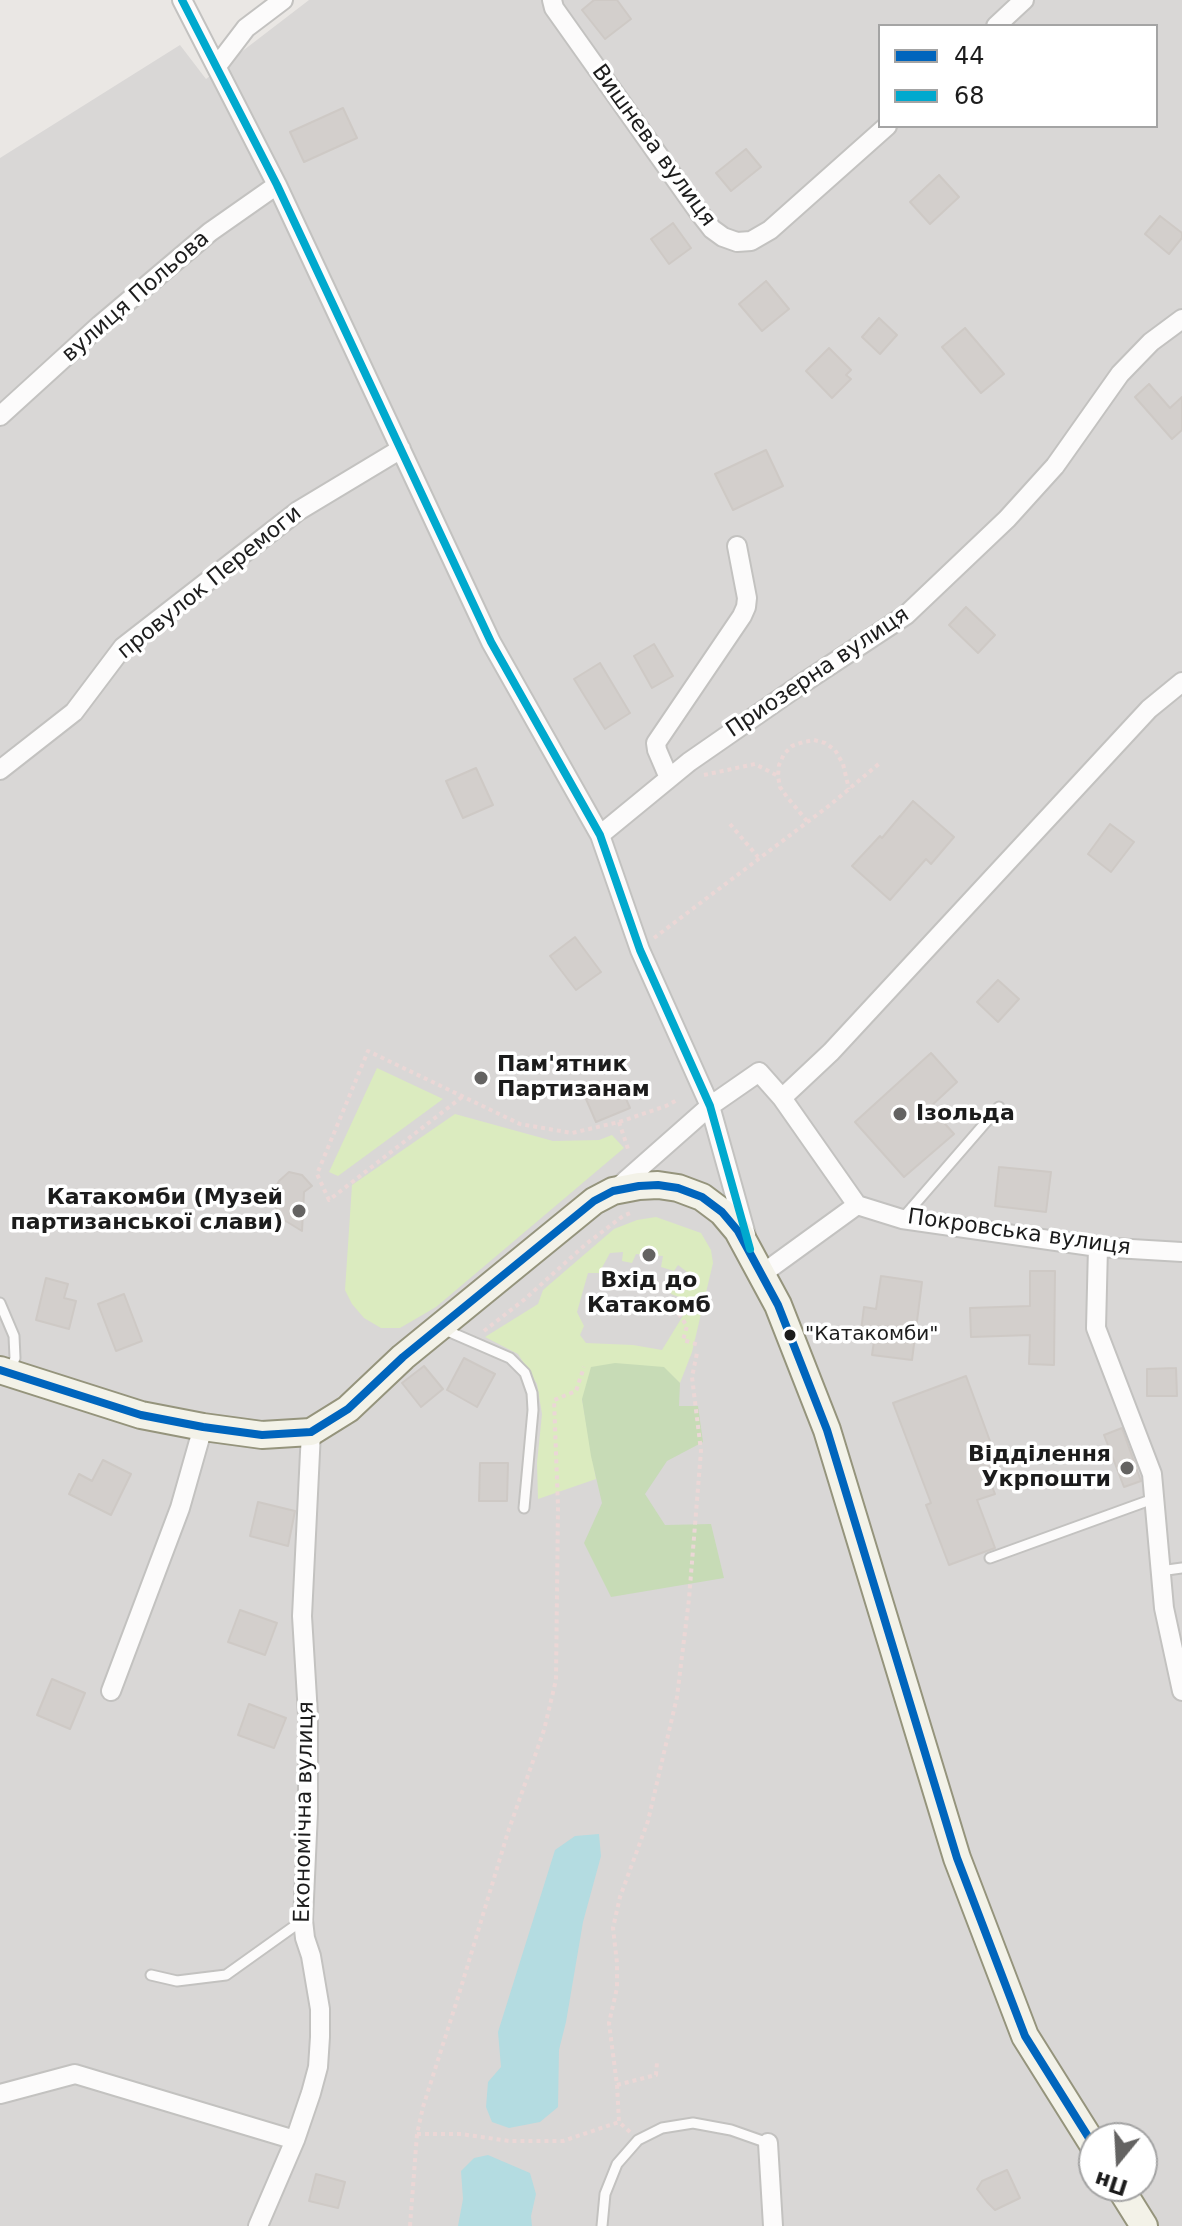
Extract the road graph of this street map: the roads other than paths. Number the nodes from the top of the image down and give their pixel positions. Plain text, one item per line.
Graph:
1 (182, 0) edge
2 (283, 0) edge
3 (552, 0) edge
4 (1024, 0) edge
5 (998, 24) edge
6 (217, 66) junction
7 (885, 128) edge
8 (277, 185) junction
9 (1182, 319) edge
10 (0, 416) edge
11 (401, 449) junction
12 (737, 546) dead end
13 (1182, 682) edge
14 (0, 770) edge
15 (666, 781) junction
16 (600, 835) junction
17 (782, 1098) junction
18 (710, 1106) junction
19 (999, 1107) dead end
20 (613, 1191) junction
21 (857, 1205) junction
22 (902, 1219) junction
23 (1098, 1247) junction
24 (750, 1249) junction
25 (1182, 1252) edge
26 (762, 1274) junction
27 (0, 1303) edge
28 (440, 1327) junction
29 (5, 1372) edge
30 (203, 1427) junction
31 (311, 1432) junction
32 (1153, 1499) junction
33 (524, 1508) dead end
34 (990, 1558) dead end
35 (1182, 1568) edge
36 (1160, 1571) junction
37 (111, 1691) dead end
38 (1182, 1691) edge
39 (303, 1920) junction
40 (151, 1975) dead end
41 (0, 2094) edge
42 (1079, 2122) edge
43 (295, 2140) junction
44 (768, 2143) joint
45 (1129, 2202) edge
46 (258, 2226) edge
47 (602, 2226) edge
48 (773, 2226) edge
49 (1144, 2226) edge

1 - 6 street
2 - 6 street
3 - 7 street, Вишнева вулиця
4 - 5 street
6 - 8 street
8 - 10 street, вулиця Польова
8 - 11 street
9 - 15 street, Приозерна вулиця
11 - 14 street, провулок Перемоги
11 - 16 street
12 - 15 street
13 - 17 street
15 - 16 street, Приозерна вулиця
16 - 18 street
17 - 18 street
17 - 21 street
18 - 20 street
18 - 24 street
19 - 22 lane
20 - 24 street
20 - 28 street
21 - 22 street, Покровська вулиця
21 - 26 street
22 - 23 street, Покровська вулиця
23 - 25 street, Покровська вулиця
23 - 32 street
24 - 26 street
26 - 42 street
27 - 29 lane
28 - 31 street
28 - 33 lane
29 - 30 street
30 - 31 street
30 - 37 street
31 - 39 street, Економічна вулиця
32 - 34 lane
32 - 36 street
35 - 36 lane
36 - 38 street
39 - 40 lane
39 - 43 street, Економічна вулиця
41 - 43 street
43 - 46 street, Економічна вулиця
44 - 47 lane
44 - 48 street
45 - 49 street

